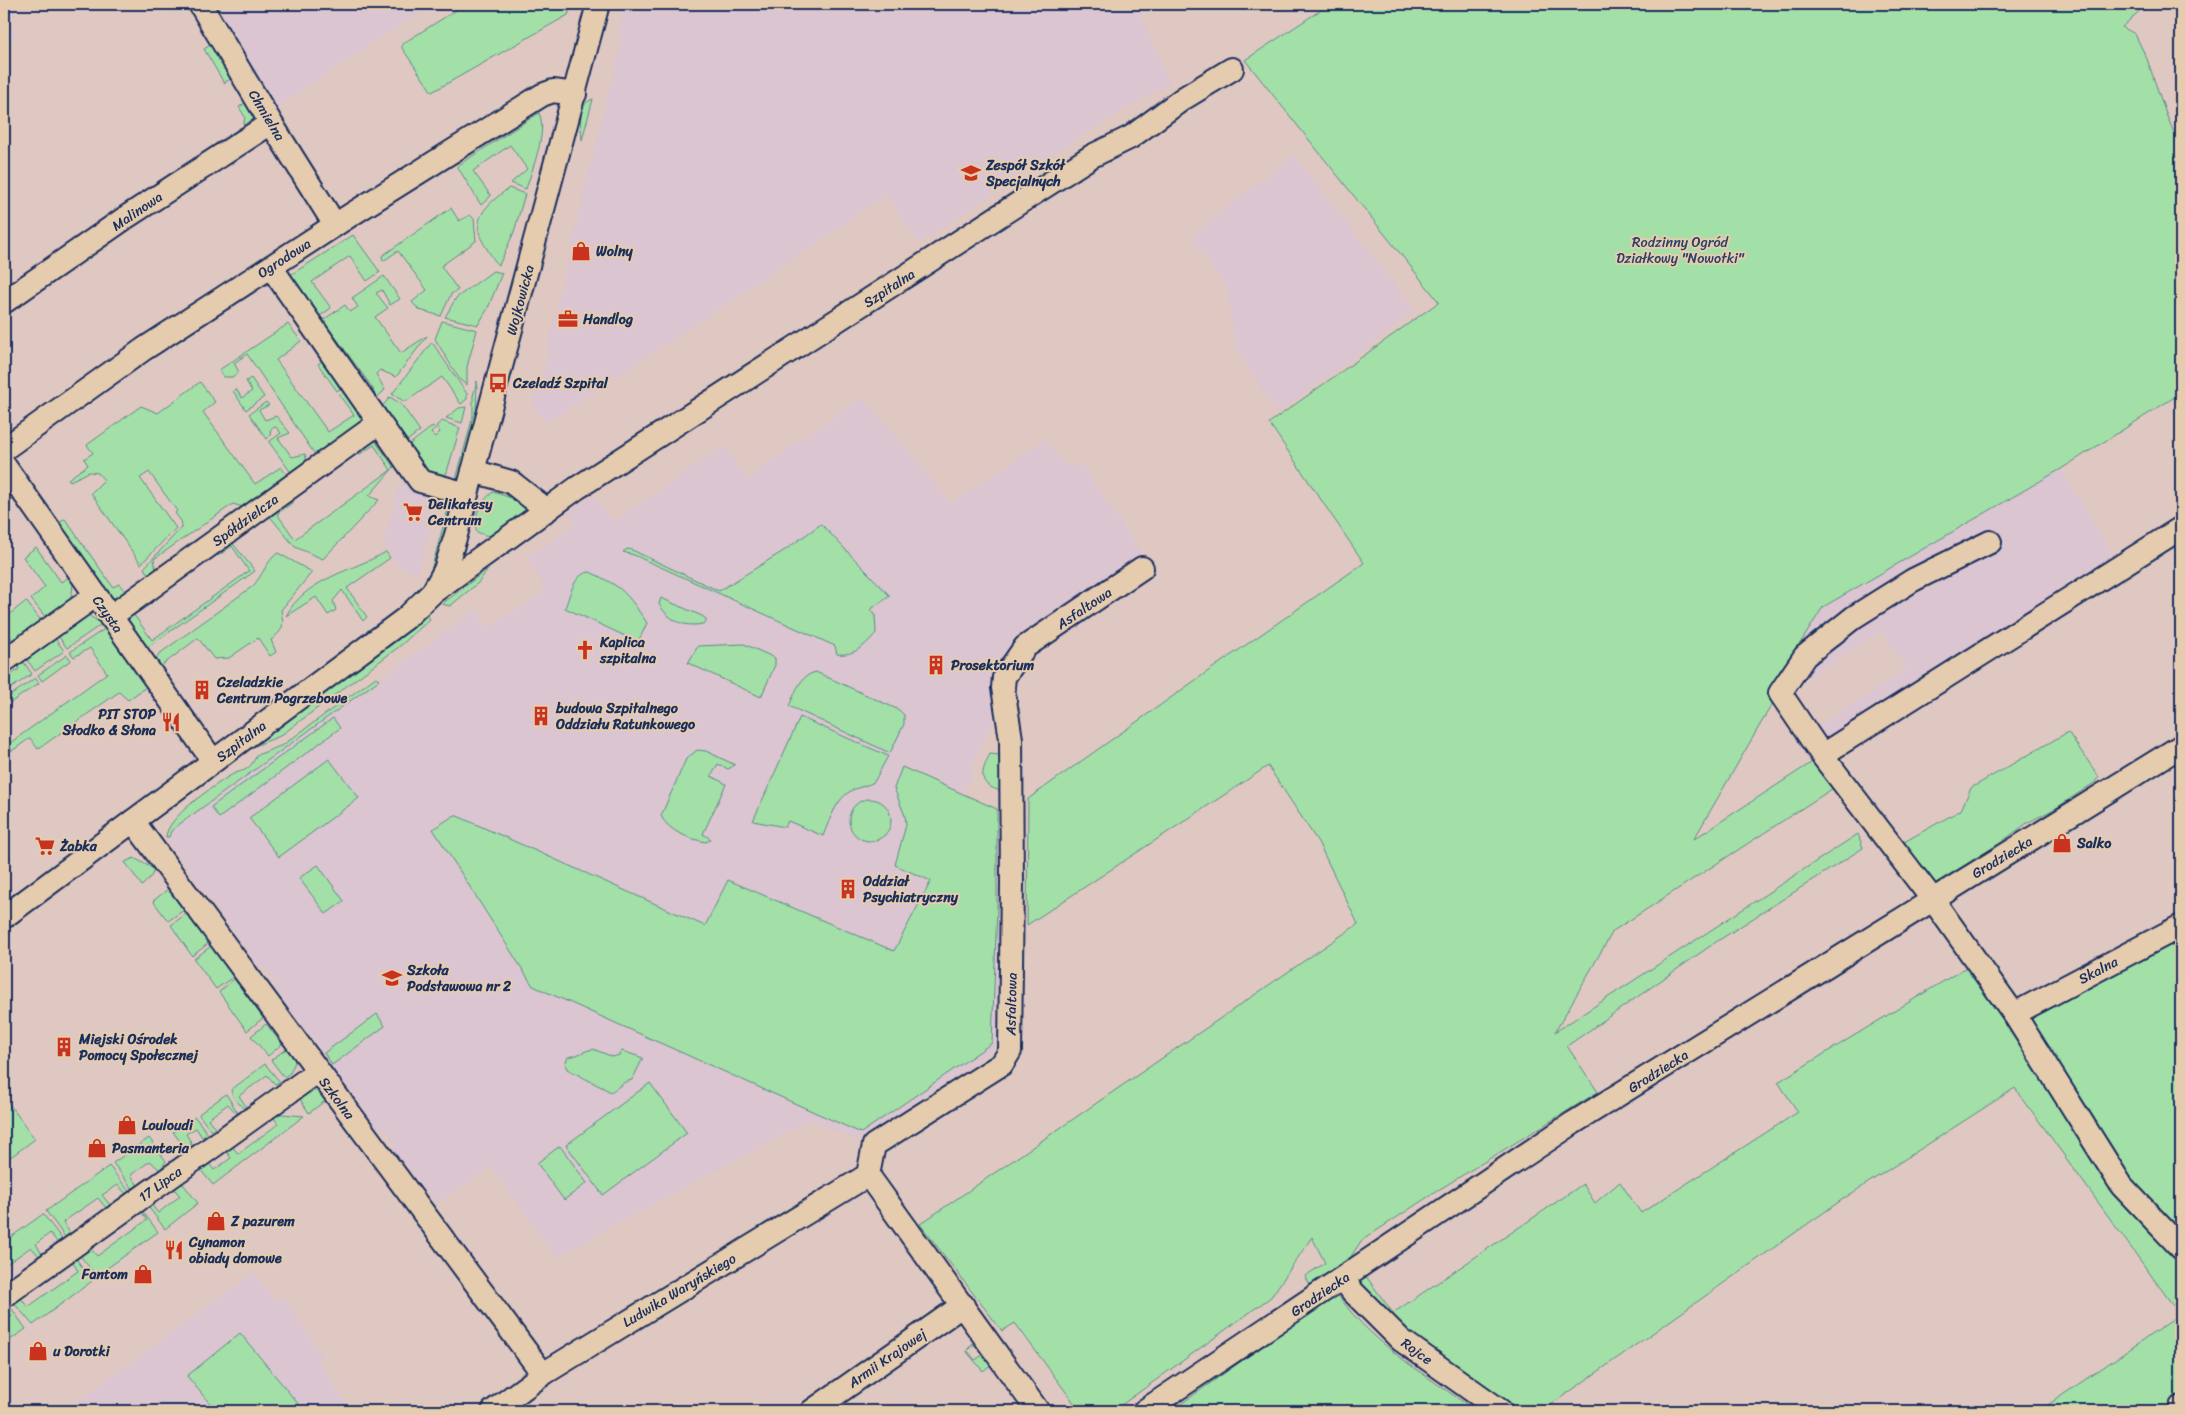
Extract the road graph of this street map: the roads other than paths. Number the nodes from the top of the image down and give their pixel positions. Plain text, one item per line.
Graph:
1 (200, 4) edge
2 (598, 4) edge
3 (1232, 69) dead end
4 (575, 94) junction
5 (271, 123) junction
6 (335, 225) junction
7 (271, 267) junction
8 (4, 302) edge
9 (379, 423) junction
10 (4, 449) edge
11 (4, 465) edge
12 (473, 471) junction
13 (467, 494) junction
14 (547, 510) junction
15 (2181, 528) edge
16 (456, 535) junction
17 (1990, 542) dead end
18 (501, 544) junction
19 (1142, 568) dead end
20 (433, 592) junction
21 (95, 596) junction
22 (110, 617) junction
23 (4, 661) edge
24 (2181, 746) edge
25 (1822, 755) junction
26 (213, 761) junction
27 (133, 821) junction
28 (1933, 900) junction
29 (4, 918) edge
30 (2181, 926) edge
31 (2014, 1014) junction
32 (317, 1072) junction
33 (868, 1175) junction
34 (2181, 1248) edge
35 (1343, 1279) junction
36 (4, 1296) edge
37 (963, 1305) junction
38 (543, 1374) junction
39 (2181, 1407) edge
40 (493, 1411) edge
41 (812, 1411) edge
42 (1038, 1411) edge
43 (1144, 1411) edge
44 (1501, 1411) edge
45 (2180, 1411) edge

1 - 5 street, Chmielna
2 - 4 street, Wojkowicka
3 - 14 street, Szpitalna
4 - 6 street, Ogrodowa
4 - 12 street, Wojkowicka
5 - 6 street, Chmielna
5 - 8 street, Malinowa
6 - 7 street, Ogrodowa
7 - 9 street
7 - 10 street, Ogrodowa
9 - 13 street
9 - 22 street, Spółdzielcza
11 - 21 street, Czysta
12 - 13 street, Wojkowicka
12 - 14 street
13 - 16 street, Wojkowicka
14 - 18 street, Szpitalna
15 - 25 street
16 - 18 street
16 - 20 street, Wojkowicka
17 - 25 street
18 - 20 street, Szpitalna
19 - 33 street, Asfaltowa
20 - 26 street, Szpitalna
21 - 22 street, Czysta
21 - 23 street
22 - 26 street, Czysta
24 - 28 street, Grodziecka
25 - 28 street
26 - 27 street, Szpitalna
27 - 29 street, Szpitalna
27 - 32 street, Szkolna
28 - 31 street
28 - 35 street, Grodziecka
30 - 31 street, Skalna
31 - 34 street
32 - 36 street, 17 Lipca
32 - 38 street, Szkolna
33 - 37 street
33 - 38 street, Ludwika Waryńskiego
35 - 43 street, Grodziecka
35 - 44 street, Rojce
37 - 41 street, Armii Krajowej
37 - 42 street
38 - 40 street, Ludwika Waryńskiego
39 - 45 street

